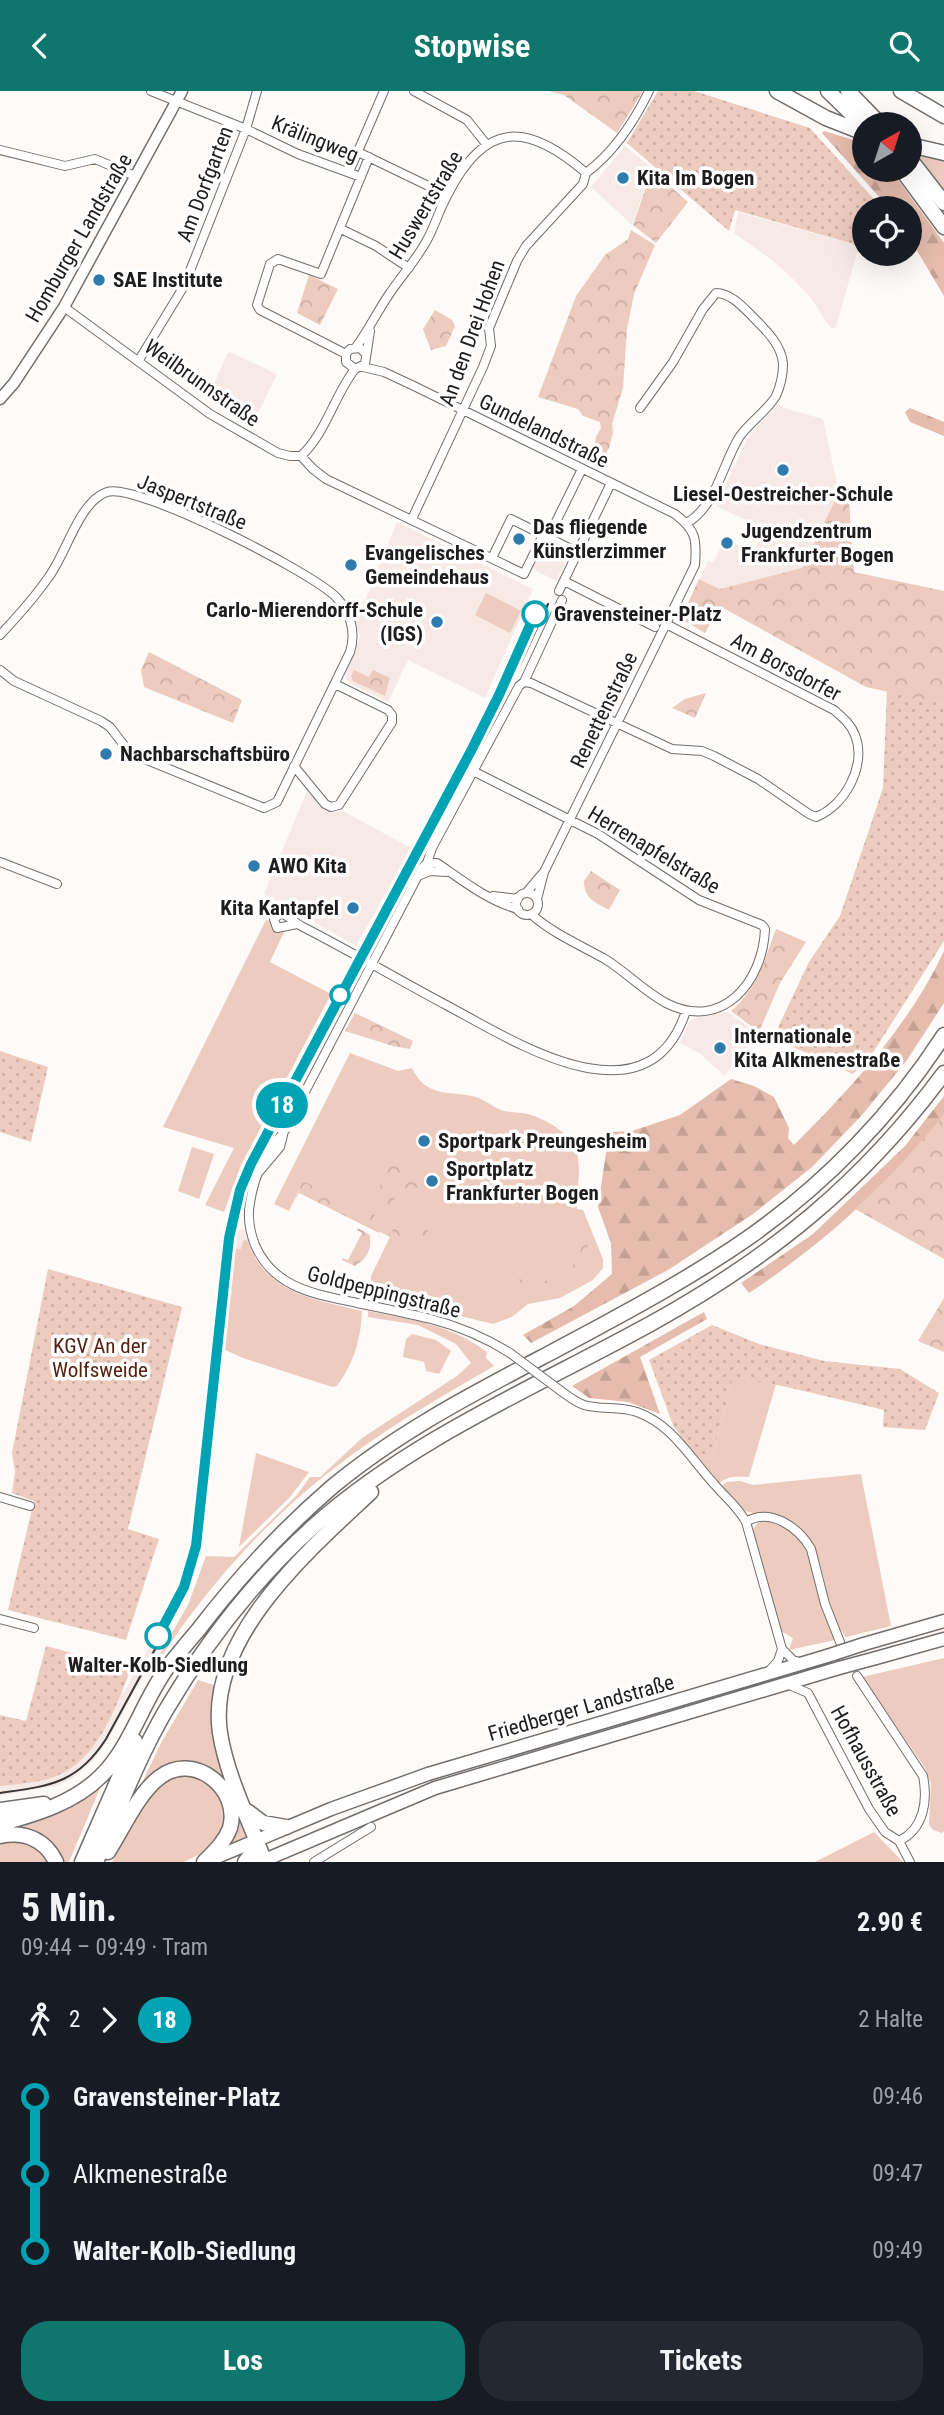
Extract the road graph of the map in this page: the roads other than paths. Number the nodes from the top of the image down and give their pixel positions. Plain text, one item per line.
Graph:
1 (151, 91) edge
2 (257, 91) edge
3 (384, 91) edge
4 (414, 91) edge
5 (649, 91) edge
6 (777, 91) edge
7 (828, 91) edge
8 (848, 91) edge
9 (901, 91) edge
10 (180, 97) edge
11 (868, 112) edge
12 (852, 114) edge
13 (944, 116) edge
14 (852, 128) edge
15 (246, 129) junction
16 (487, 145) junction
17 (922, 148) edge
18 (0, 150) edge
19 (358, 152) junction
20 (943, 153) edge
21 (369, 157) junction
22 (349, 172) junction
23 (586, 173) junction
24 (922, 175) edge
25 (135, 176) junction
26 (361, 177) junction
27 (911, 182) edge
28 (447, 195) junction
29 (944, 203) edge
30 (944, 227) edge
31 (341, 229) junction
32 (409, 268) junction
33 (64, 307) junction
34 (371, 326) junction
35 (356, 347) junction
36 (346, 354) junction
37 (139, 360) junction
38 (363, 362) junction
39 (347, 364) junction
40 (338, 395) junction
41 (0, 399) edge
42 (640, 408) dead end
43 (464, 411) junction
44 (302, 456) junction
45 (582, 469) junction
46 (611, 483) junction
47 (412, 519) junction
48 (687, 523) junction
49 (546, 536) junction
50 (577, 552) junction
51 (492, 558) junction
52 (564, 581) junction
53 (666, 624) junction
54 (655, 627) dead end
55 (0, 635) edge
56 (0, 670) edge
57 (524, 682) junction
58 (335, 684) junction
59 (616, 724) junction
60 (294, 766) junction
61 (473, 771) junction
62 (569, 820) junction
63 (0, 862) edge
64 (427, 863) junction
65 (446, 872) junction
66 (544, 872) junction
67 (418, 876) junction
68 (57, 884) dead end
69 (526, 893) junction
70 (488, 896) junction
71 (518, 899) junction
72 (535, 907) junction
73 (518, 909) junction
74 (297, 924) dead end
75 (372, 963) junction
76 (686, 1011) junction
77 (944, 1035) edge
78 (944, 1073) edge
79 (405, 1460) junction
80 (0, 1497) edge
81 (30, 1506) dead end
82 (746, 1522) junction
83 (0, 1619) edge
84 (944, 1621) edge
85 (34, 1628) dead end
86 (198, 1631) junction
87 (944, 1639) edge
88 (839, 1642) dead end
89 (782, 1649) junction
90 (802, 1663) junction
91 (825, 1672) junction
92 (767, 1673) junction
93 (857, 1676) dead end
94 (787, 1684) junction
95 (808, 1693) junction
96 (78, 1793) junction
97 (244, 1808) junction
98 (0, 1810) edge
99 (0, 1824) edge
100 (286, 1827) junction
101 (371, 1828) dead end
102 (0, 1836) edge
103 (899, 1841) junction
104 (259, 1854) edge
105 (56, 1862) edge
106 (82, 1862) edge
107 (99, 1862) edge
108 (205, 1862) edge
109 (314, 1862) edge
110 (910, 1862) edge

1 - 10 street, Krälingweg
2 - 15 street, Am Dorfgarten
3 - 19 street
4 - 16 street
5 - 23 street
6 - 14 highway
7 - 12 highway
8 - 11 highway
9 - 13 highway
10 - 15 street, Krälingweg
10 - 25 street, Homburger Landstraße
15 - 22 street, Krälingweg
15 - 37 street, Am Dorfgarten
16 - 23 street, Huswertstraße
16 - 28 street, Huswertstraße
17 - 20 highway
18 - 25 street
19 - 21 street
19 - 22 street
21 - 26 street
21 - 28 street
22 - 26 street, Krälingweg
23 - 43 street, An den Drei Hohen
24 - 29 highway
25 - 33 street, Homburger Landstraße
26 - 31 street
27 - 30 highway
28 - 32 street, Huswertstraße
31 - 32 street
31 - 36 street
32 - 34 street, Huswertstraße
33 - 37 street, Weilbrunnstraße
33 - 41 street, Homburger Landstraße
34 - 35 street, Huswertstraße
34 - 38 street, Huswertstraße
35 - 36 street, Huswertstraße
35 - 38 street
36 - 39 street
37 - 44 street, Weilbrunnstraße
38 - 39 street
38 - 40 street, Huswertstraße
38 - 43 street, Gundelandstraße
39 - 40 street, Huswertstraße
40 - 44 street, Huswertstraße
42 - 48 street
43 - 45 street, Gundelandstraße
43 - 47 street, An den Drei Hohen
44 - 47 street, Weilbrunnstraße
45 - 46 street, Gundelandstraße
45 - 49 street
46 - 48 street, Gundelandstraße
46 - 50 street, Goldpeppingstraße
47 - 51 street, Weilbrunnstraße
48 - 53 street, Renettenstraße
49 - 50 street
49 - 51 street
49 - 51 street
50 - 52 street, Goldpeppingstraße
52 - 54 street
52 - 57 street, Goldpeppingstraße
53 - 59 street, Renettenstraße
53 - 59 street, Am Borsdorfer
55 - 58 street, Jaspertstraße
56 - 60 street, Jaspertstraße
57 - 59 street
57 - 61 street, Goldpeppingstraße
58 - 60 street, Jaspertstraße
58 - 60 street
59 - 62 street, Renettenstraße
61 - 62 street
61 - 64 street, Goldpeppingstraße
62 - 66 street, Renettenstraße
62 - 76 street, Herrenapfelstraße
63 - 68 street
64 - 65 street
64 - 67 street, Goldpeppingstraße
65 - 67 street
65 - 70 street
66 - 69 street, Renettenstraße
66 - 72 street, Renettenstraße
67 - 75 street, Goldpeppingstraße
69 - 71 street, Renettenstraße
69 - 72 street
70 - 71 street
70 - 73 street
71 - 73 street
72 - 73 street
72 - 76 street
74 - 75 street
75 - 76 street
75 - 82 street, Goldpeppingstraße, bridge
77 - 86 highway
78 - 79 highway
79 - 97 highway
79 - 107 highway
80 - 81 street
82 - 88 street
82 - 89 street
83 - 85 street
84 - 90 main road, Friedberger Landstraße, bridge
86 - 96 highway
86 - 106 highway
87 - 91 main road, Friedberger Landstraße, bridge
89 - 90 street
89 - 92 street
90 - 92 main road, Friedberger Landstraße
91 - 94 main road, Friedberger Landstraße
91 - 95 street, Hofhausstraße
92 - 100 main road, Friedberger Landstraße
93 - 103 street, Hofhausstraße
94 - 95 street, Hofhausstraße
94 - 104 main road, Friedberger Landstraße
95 - 103 street, Hofhausstraße
96 - 98 highway
96 - 99 highway
97 - 100 highway
97 - 104 highway
100 - 104 main road, Friedberger Landstraße
101 - 109 street
102 - 105 highway
103 - 110 street, Hofhausstraße
104 - 108 main road, Friedberger Landstraße
107 - 108 highway

